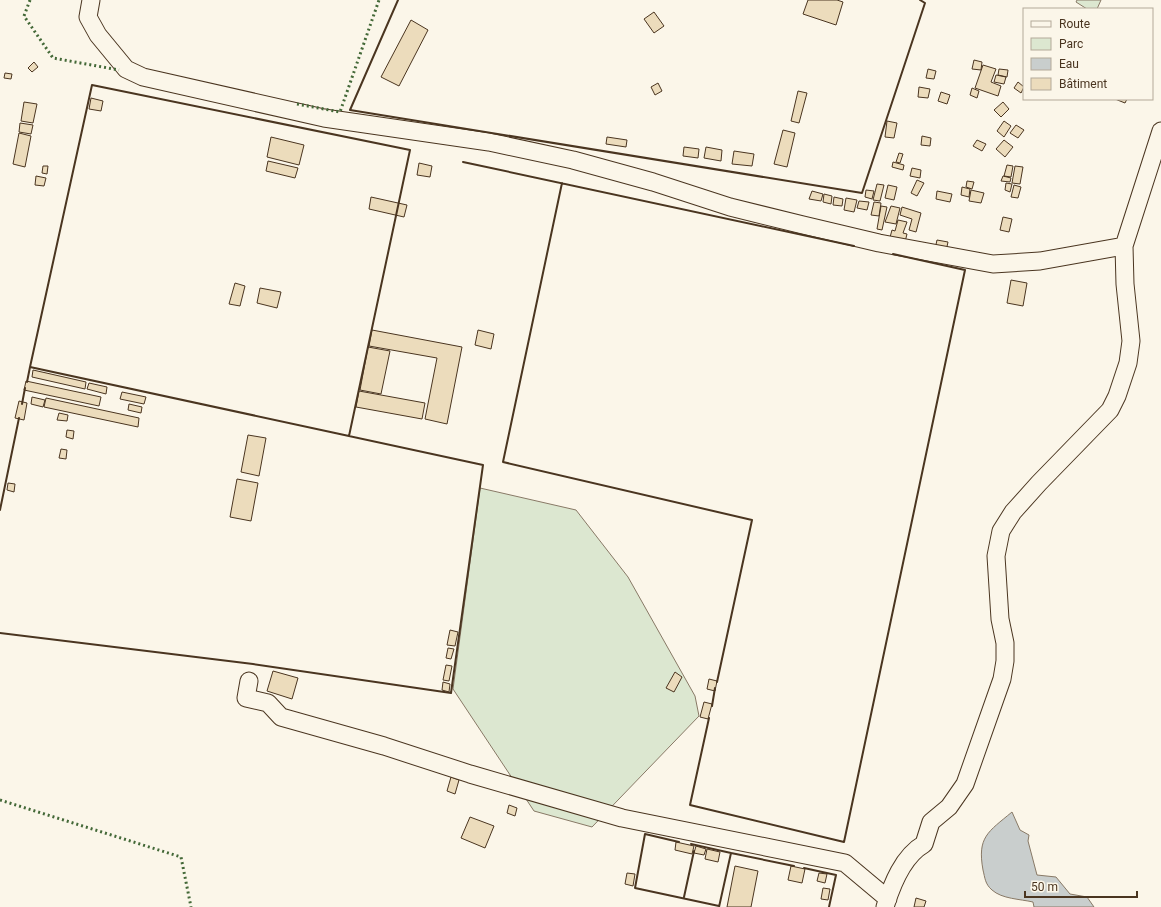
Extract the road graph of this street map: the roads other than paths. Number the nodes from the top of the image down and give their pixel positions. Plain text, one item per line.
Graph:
1 (91, 0) edge
2 (1161, 131) edge
3 (1124, 246) junction
4 (249, 681) dead end
5 (886, 903) edge

1 - 3 street
2 - 3 street
3 - 5 street
4 - 5 street

